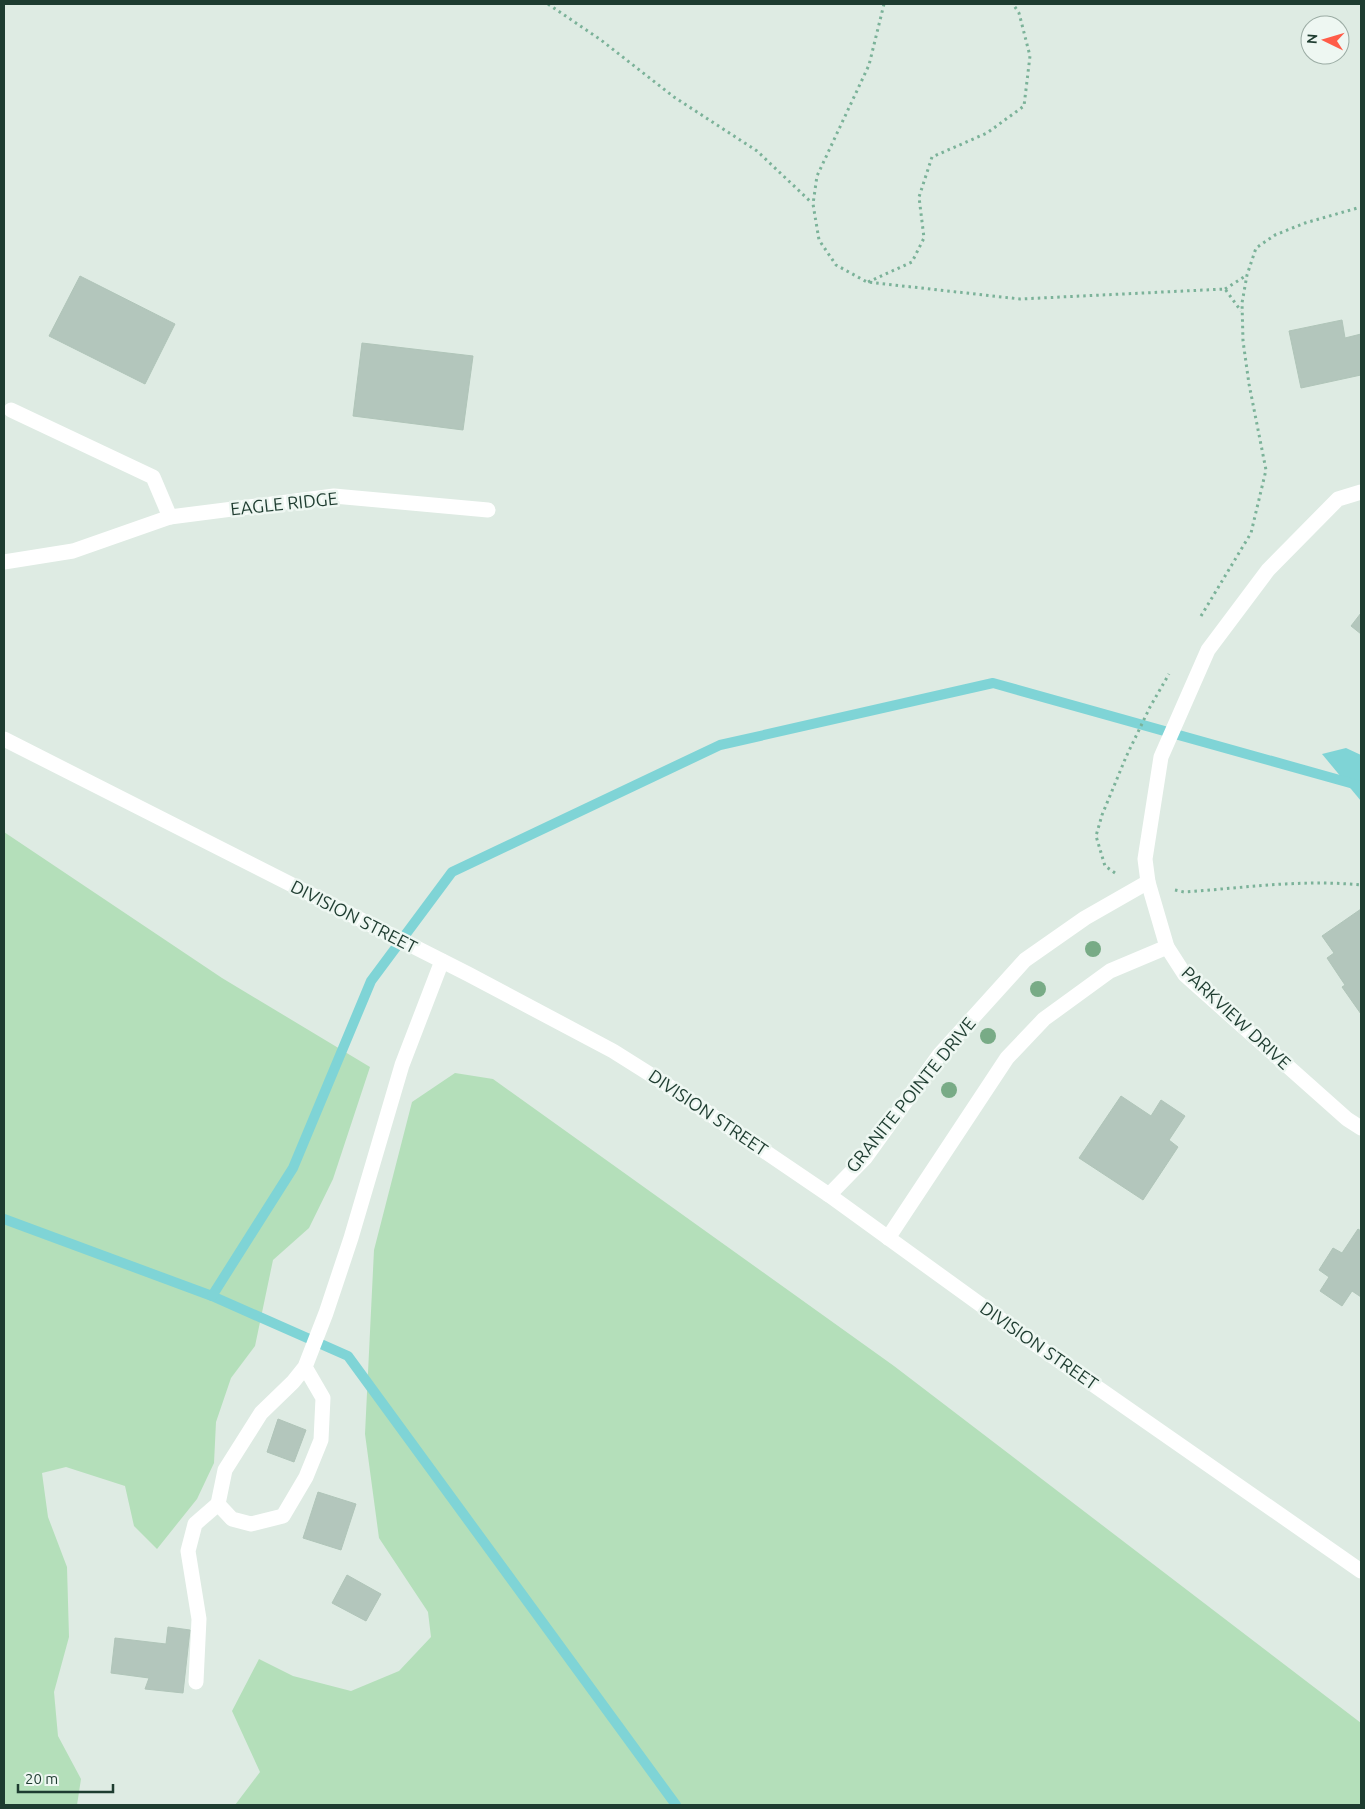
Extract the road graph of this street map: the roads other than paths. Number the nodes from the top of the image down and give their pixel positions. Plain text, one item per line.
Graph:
1 (11, 410) dead end
2 (1361, 492) edge
3 (488, 510) dead end
4 (170, 517) junction
5 (4, 562) edge
6 (4, 739) edge
7 (1148, 882) junction
8 (1167, 947) junction
9 (442, 961) junction
10 (1361, 1128) edge
11 (829, 1195) junction
12 (888, 1238) junction
13 (305, 1366) junction
14 (218, 1504) junction
15 (1361, 1571) edge
16 (196, 1682) dead end

1 - 4 street
2 - 7 street
3 - 4 street, EAGLE RIDGE
4 - 5 street, EAGLE RIDGE
6 - 9 street, DIVISION STREET
7 - 8 street, PARKVIEW DRIVE
7 - 11 street, GRANITE POINTE DRIVE
8 - 10 street, PARKVIEW DRIVE
8 - 12 street
9 - 11 street, DIVISION STREET
9 - 13 street
11 - 12 street, DIVISION STREET
12 - 15 street, DIVISION STREET
13 - 14 street
13 - 14 street
14 - 16 street

